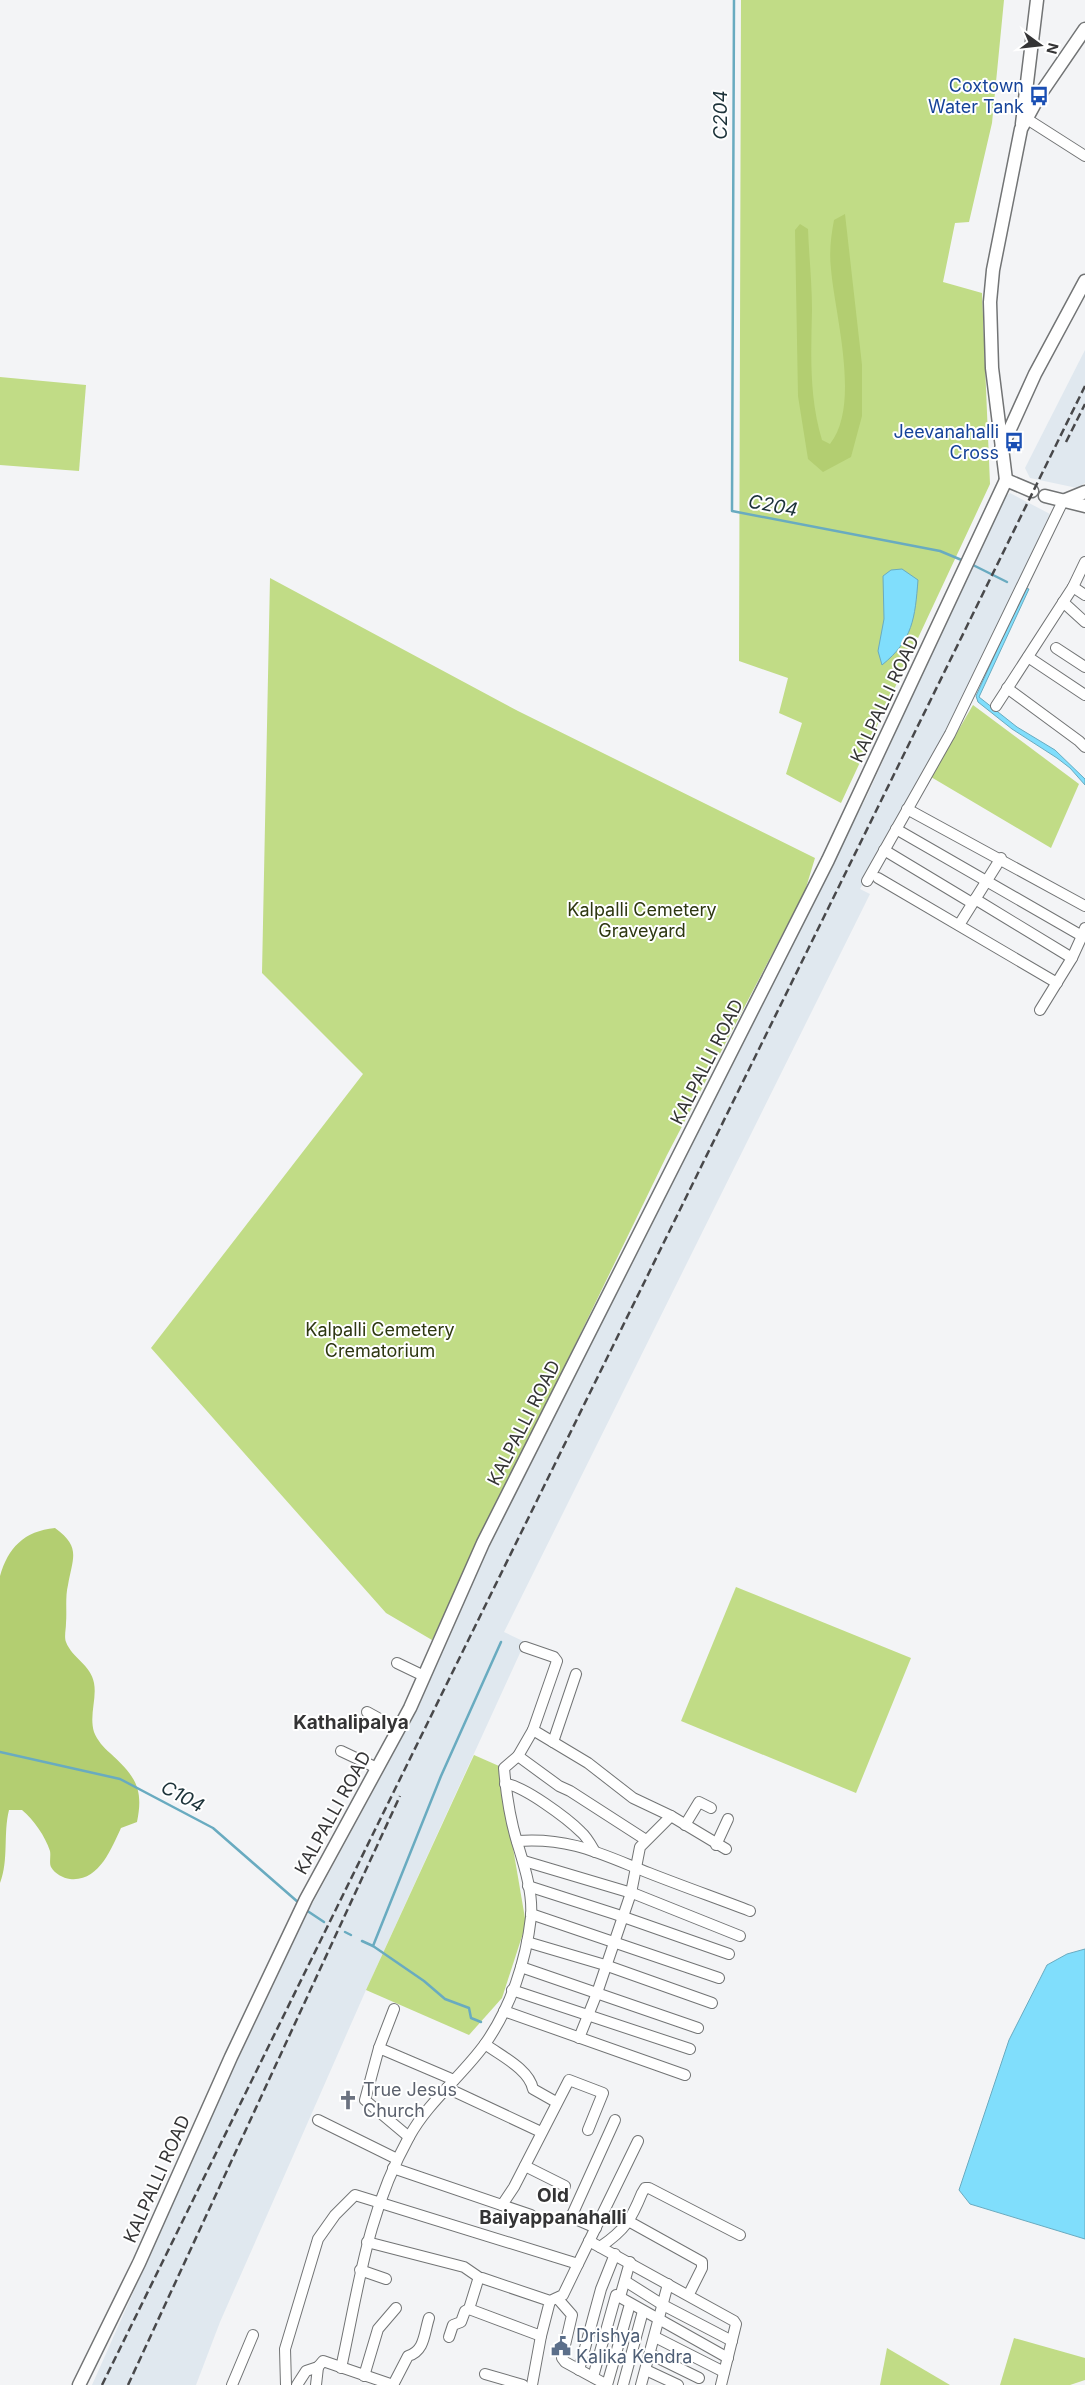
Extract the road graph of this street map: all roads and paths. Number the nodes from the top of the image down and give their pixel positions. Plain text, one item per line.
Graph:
1 (1036, 0) edge
2 (1085, 28) edge
3 (1024, 124) junction
4 (1085, 156) edge
5 (1085, 281) edge
6 (1000, 449) junction
7 (1006, 480) junction
8 (1032, 491) dead end
9 (1085, 492) edge
10 (1045, 496) dead end
11 (1063, 502) junction
12 (1085, 506) edge
13 (1085, 562) edge
14 (1073, 587) junction
15 (1085, 595) edge
16 (1063, 602) junction
17 (1085, 622) edge
18 (1056, 648) dead end
19 (1028, 657) junction
20 (1085, 667) edge
21 (1007, 688) junction
22 (1085, 695) edge
23 (996, 706) dead end
24 (1084, 744) edge
25 (907, 809) junction
26 (896, 829) junction
27 (884, 850) junction
28 (1001, 858) junction
29 (878, 878) dead end
30 (867, 881) dead end
31 (986, 881) junction
32 (974, 901) junction
33 (1085, 906) edge
34 (959, 925) junction
35 (1083, 932) edge
36 (1072, 958) junction
37 (1057, 983) junction
38 (1040, 1010) dead end
39 (525, 1647) dead end
40 (397, 1663) dead end
41 (576, 1674) dead end
42 (424, 1676) junction
43 (367, 1712) dead end
44 (398, 1729) junction
45 (533, 1730) junction
46 (554, 1742) junction
47 (341, 1751) dead end
48 (518, 1756) junction
49 (378, 1768) junction
50 (505, 1784) junction
51 (711, 1808) dead end
52 (671, 1816) junction
53 (728, 1819) dead end
54 (685, 1825) junction
55 (646, 1840) junction
56 (517, 1841) junction
57 (716, 1844) junction
58 (726, 1849) dead end
59 (595, 1852) junction
60 (524, 1861) junction
61 (637, 1868) junction
62 (528, 1886) junction
63 (631, 1893) junction
64 (750, 1911) dead end
65 (531, 1914) junction
66 (623, 1917) junction
67 (740, 1936) dead end
68 (614, 1941) junction
69 (527, 1942) junction
70 (729, 1954) dead end
71 (605, 1965) junction
72 (521, 1967) junction
73 (719, 1978) dead end
74 (512, 1990) junction
75 (597, 1993) junction
76 (712, 2003) dead end
77 (394, 2009) dead end
78 (504, 2011) junction
79 (588, 2015) junction
80 (698, 2028) dead end
81 (579, 2038) junction
82 (485, 2044) junction
83 (379, 2048) junction
84 (690, 2049) dead end
85 (685, 2075) dead end
86 (450, 2084) junction
87 (556, 2102) junction
88 (318, 2120) dead end
89 (615, 2120) dead end
90 (588, 2130) dead end
91 (541, 2132) junction
92 (409, 2137) junction
93 (638, 2141) dead end
94 (395, 2164) junction
95 (525, 2166) junction
96 (565, 2186) dead end
97 (380, 2201) junction
98 (502, 2205) junction
99 (531, 2215) dead end
100 (630, 2222) junction
101 (596, 2228) junction
102 (740, 2235) dead end
103 (589, 2240) junction
104 (367, 2242) junction
105 (600, 2246) junction
106 (615, 2254) junction
107 (630, 2262) junction
108 (578, 2264) junction
109 (360, 2270) junction
110 (480, 2278) junction
111 (386, 2279) dead end
112 (625, 2281) junction
113 (668, 2284) junction
114 (689, 2294) junction
115 (620, 2297) junction
116 (554, 2300) junction
117 (630, 2304) junction
118 (663, 2305) junction
119 (396, 2308) dead end
120 (469, 2309) junction
121 (643, 2311) junction
122 (429, 2318) dead end
123 (659, 2320) junction
124 (253, 2334) dead end
125 (541, 2336) junction
126 (449, 2337) dead end
127 (655, 2337) junction
128 (732, 2341) junction
129 (650, 2354) junction
130 (728, 2358) junction
131 (704, 2362) junction
132 (318, 2367) junction
133 (341, 2368) junction
134 (579, 2370) junction
135 (646, 2370) junction
136 (724, 2372) junction
137 (485, 2374) dead end
138 (364, 2376) junction
139 (593, 2377) junction
140 (699, 2382) edge
141 (79, 2385) edge
142 (232, 2385) edge
143 (286, 2385) edge
144 (297, 2385) edge
145 (316, 2385) edge
146 (393, 2385) edge
147 (524, 2385) edge
148 (532, 2385) edge
149 (607, 2385) edge
150 (623, 2385) edge
151 (642, 2385) edge
152 (678, 2385) edge
153 (721, 2385) edge

1 - 3 street
2 - 3 street
3 - 4 street
3 - 6 street
5 - 6 street
6 - 7 street
7 - 8 street
7 - 42 street, KALPALLI ROAD
9 - 11 street
10 - 11 street
11 - 12 street
11 - 25 street
13 - 14 street
14 - 15 street
14 - 16 street
16 - 17 street
16 - 19 street
18 - 20 street
19 - 21 street
19 - 22 street
21 - 23 street
21 - 24 street
25 - 26 street
25 - 28 street
26 - 27 street
26 - 31 street
27 - 30 street
27 - 32 street
28 - 31 street
28 - 33 street
29 - 34 street
31 - 32 street
31 - 35 street
32 - 34 street
32 - 36 street
34 - 37 street
35 - 36 street
36 - 37 street
37 - 38 street
39 - 45 street
40 - 42 street
41 - 46 street
42 - 44 street, KALPALLI ROAD
43 - 44 street
44 - 49 street, KALPALLI ROAD
45 - 46 street
45 - 48 street
46 - 52 street
47 - 49 street
48 - 50 street
48 - 55 street
49 - 141 street, KALPALLI ROAD
50 - 56 street
50 - 59 street
51 - 54 street
52 - 54 street
52 - 55 street
53 - 57 street
54 - 57 street
55 - 61 street
56 - 59 street
56 - 60 street
57 - 58 street
59 - 61 street
60 - 62 street
60 - 63 street
61 - 63 street
61 - 64 street
62 - 65 street
62 - 66 street
63 - 66 street
63 - 67 street
65 - 68 street
65 - 69 street
66 - 68 street
66 - 70 street
68 - 71 street
68 - 73 street
69 - 71 street
69 - 72 street
71 - 75 street
71 - 76 street
72 - 74 street
72 - 75 street
74 - 78 street
74 - 79 street
75 - 79 street
75 - 80 street
77 - 83 street
78 - 81 street
78 - 82 street
79 - 81 street
79 - 84 street
81 - 85 street
82 - 86 street
82 - 87 street
83 - 86 street
83 - 92 street
86 - 91 street
86 - 92 street
87 - 90 street
87 - 91 street
88 - 94 street
89 - 101 street
91 - 95 street
92 - 94 street
93 - 101 street
94 - 97 street
94 - 98 street
95 - 96 street
95 - 98 street
97 - 104 street
97 - 108 street
97 - 143 street
98 - 99 street
100 - 102 street
100 - 105 street
100 - 114 street
101 - 103 street
103 - 105 street
103 - 108 street
104 - 109 street
104 - 110 street
105 - 106 street
106 - 107 street
106 - 134 street
107 - 112 street
107 - 113 street
108 - 116 street
109 - 111 street
109 - 133 street
110 - 116 street
110 - 120 street
112 - 115 street
112 - 118 street
113 - 114 street
113 - 118 street
114 - 128 street
115 - 117 street
115 - 139 street
116 - 125 street
116 - 134 street
117 - 121 street
117 - 149 street
118 - 123 street
118 - 128 street
119 - 138 street
120 - 125 street
120 - 126 street
121 - 123 street
121 - 150 street
122 - 146 street
123 - 127 street
123 - 130 street
124 - 142 street
125 - 148 street
127 - 129 street
127 - 131 street
128 - 130 street
129 - 135 street
129 - 140 street
130 - 136 street
131 - 136 street
131 - 140 street
132 - 133 street
132 - 144 street
132 - 145 street
133 - 138 street
134 - 139 street
135 - 151 street
135 - 152 street
136 - 153 street
137 - 147 street
138 - 146 street
139 - 149 street

